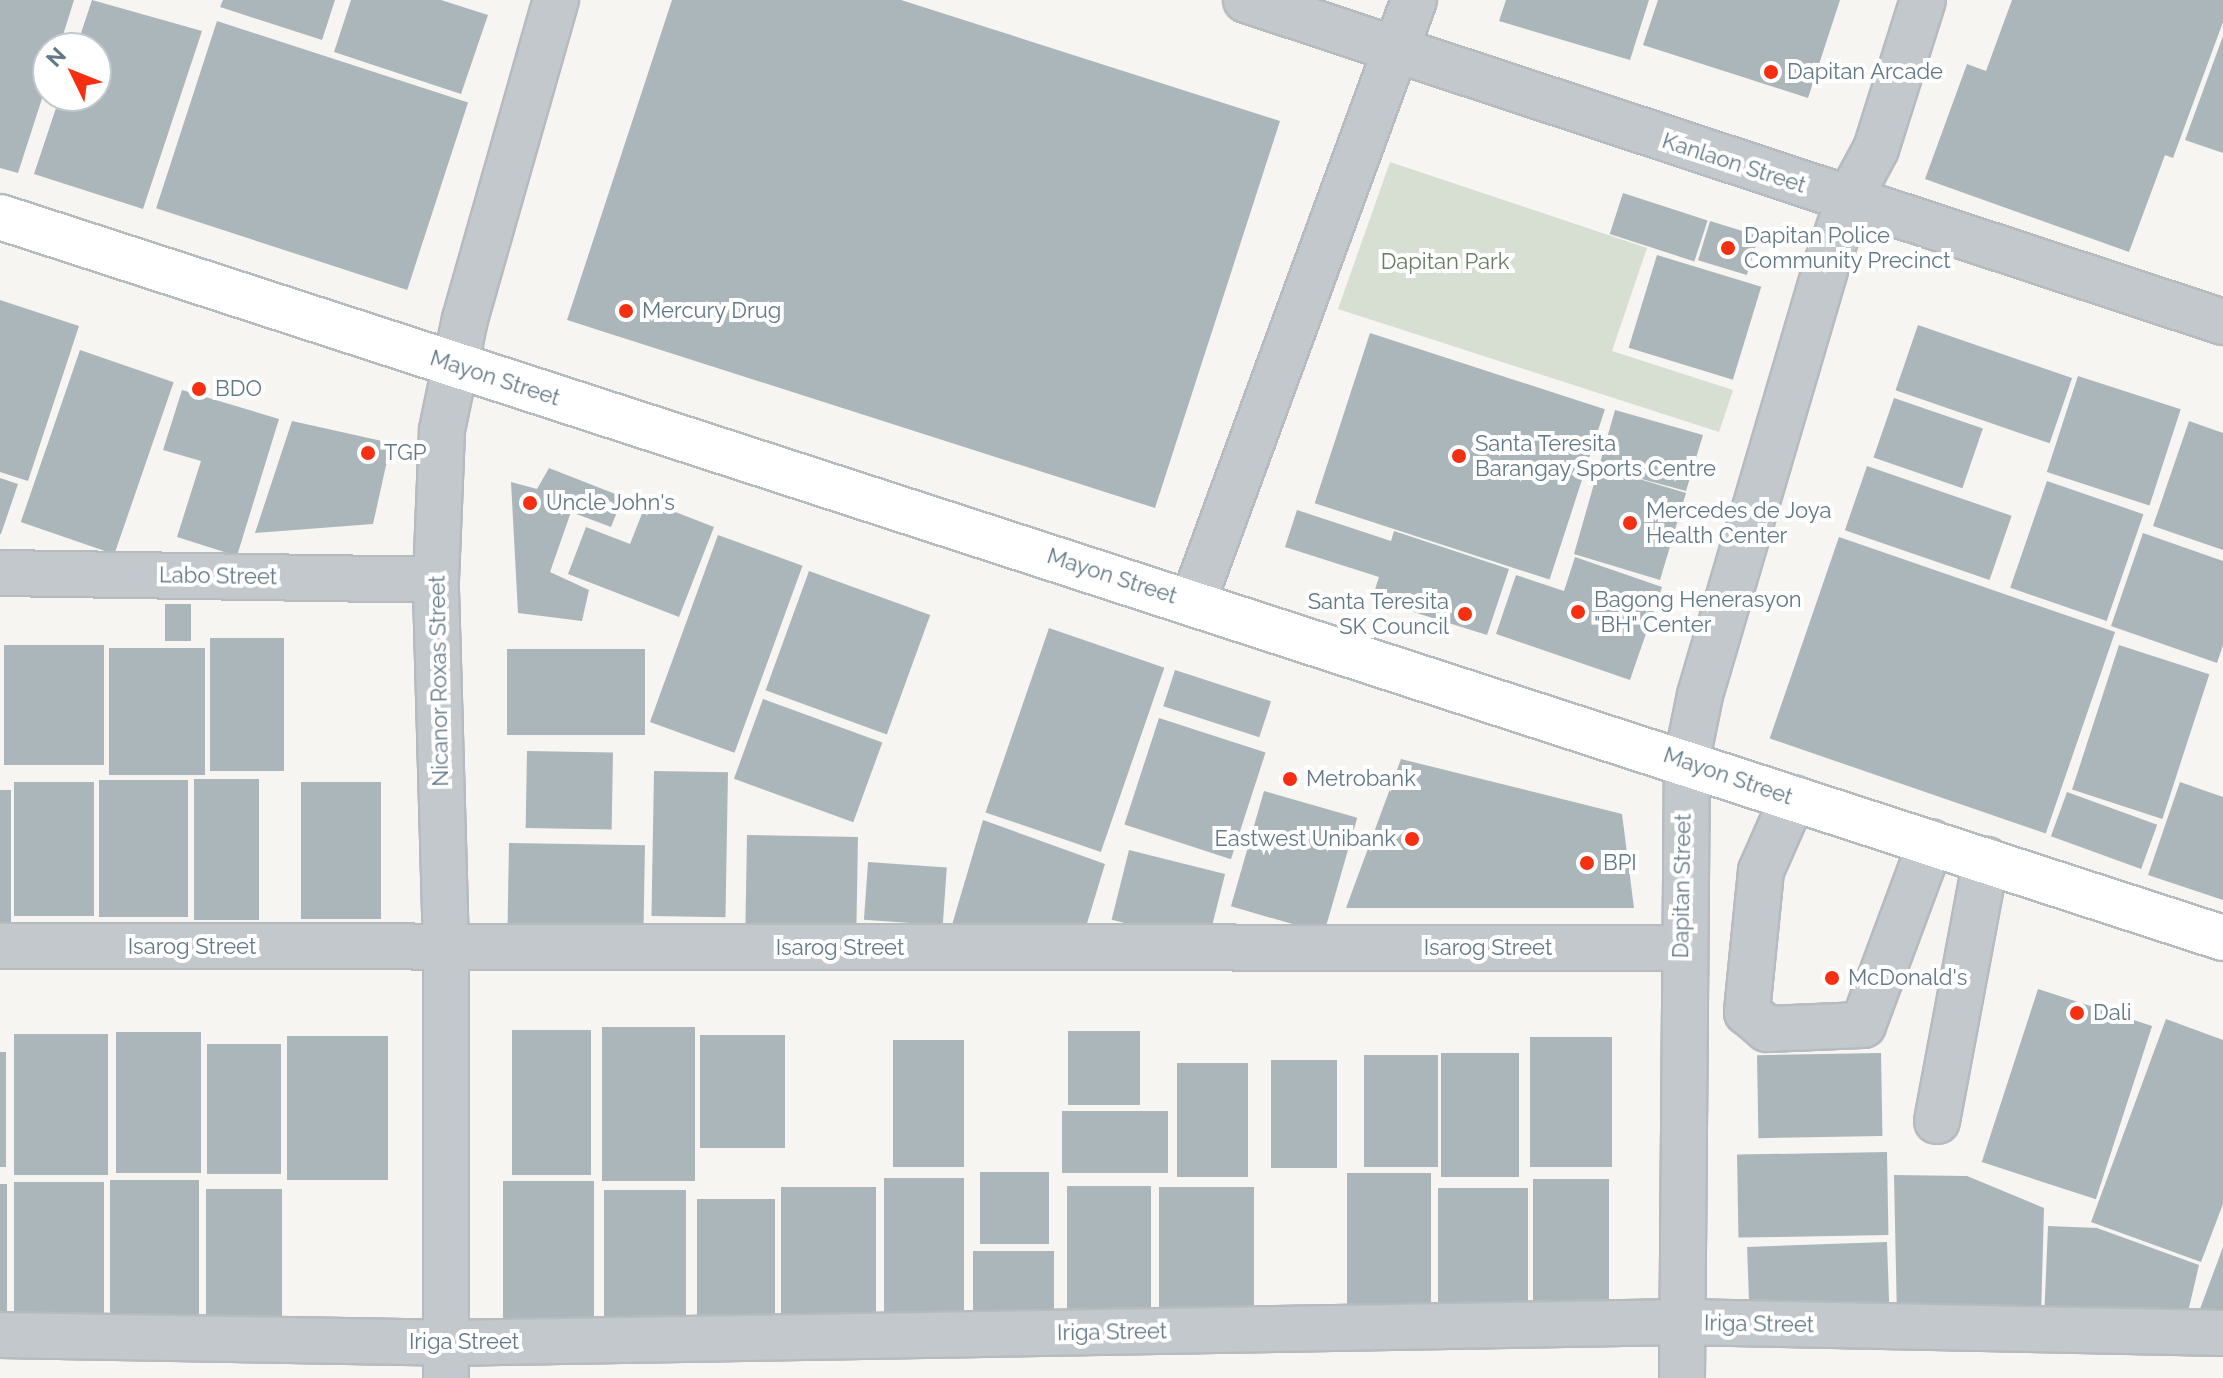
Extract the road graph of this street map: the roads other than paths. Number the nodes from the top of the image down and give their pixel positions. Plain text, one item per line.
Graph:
1 (556, 0) edge
2 (1246, 0) edge
3 (1414, 0) edge
4 (1923, 0) edge
5 (1392, 49) junction
6 (1848, 201) junction
7 (0, 217) edge
8 (2223, 322) edge
9 (454, 364) junction
10 (0, 573) edge
11 (436, 580) junction
12 (1193, 602) junction
13 (1687, 759) junction
14 (1793, 798) junction
15 (1931, 842) junction
16 (1986, 860) junction
17 (2223, 938) edge
18 (0, 946) edge
19 (446, 948) junction
20 (1681, 948) junction
21 (1937, 1121) dead end
22 (1682, 1322) junction
23 (2223, 1333) edge
24 (0, 1335) edge
25 (446, 1360) edge
26 (1682, 1378) edge

1 - 9 street, Nicanor Roxas Street
2 - 5 street, Kanlaon Street
3 - 5 street
4 - 6 street, Dapitan Street
5 - 6 street, Kanlaon Street
5 - 12 street
6 - 8 street, Kanlaon Street
6 - 13 street, Dapitan Street
7 - 9 main road, Mayon Street
9 - 11 street, Nicanor Roxas Street
9 - 12 main road, Mayon Street
10 - 11 street, Labo Street
11 - 19 street, Nicanor Roxas Street
12 - 13 main road, Mayon Street
13 - 14 main road, Mayon Street
13 - 20 street, Dapitan Street
14 - 15 main road, Mayon Street
14 - 15 street
15 - 16 main road, Mayon Street
16 - 17 main road, Mayon Street
16 - 21 street
18 - 19 street, Isarog Street
19 - 20 street, Isarog Street
19 - 25 street, Nicanor Roxas Street
20 - 22 street, Dapitan Street
22 - 23 street, Iriga Street
22 - 25 street, Iriga Street
22 - 26 street, Dapitan Street
24 - 25 street, Iriga Street

